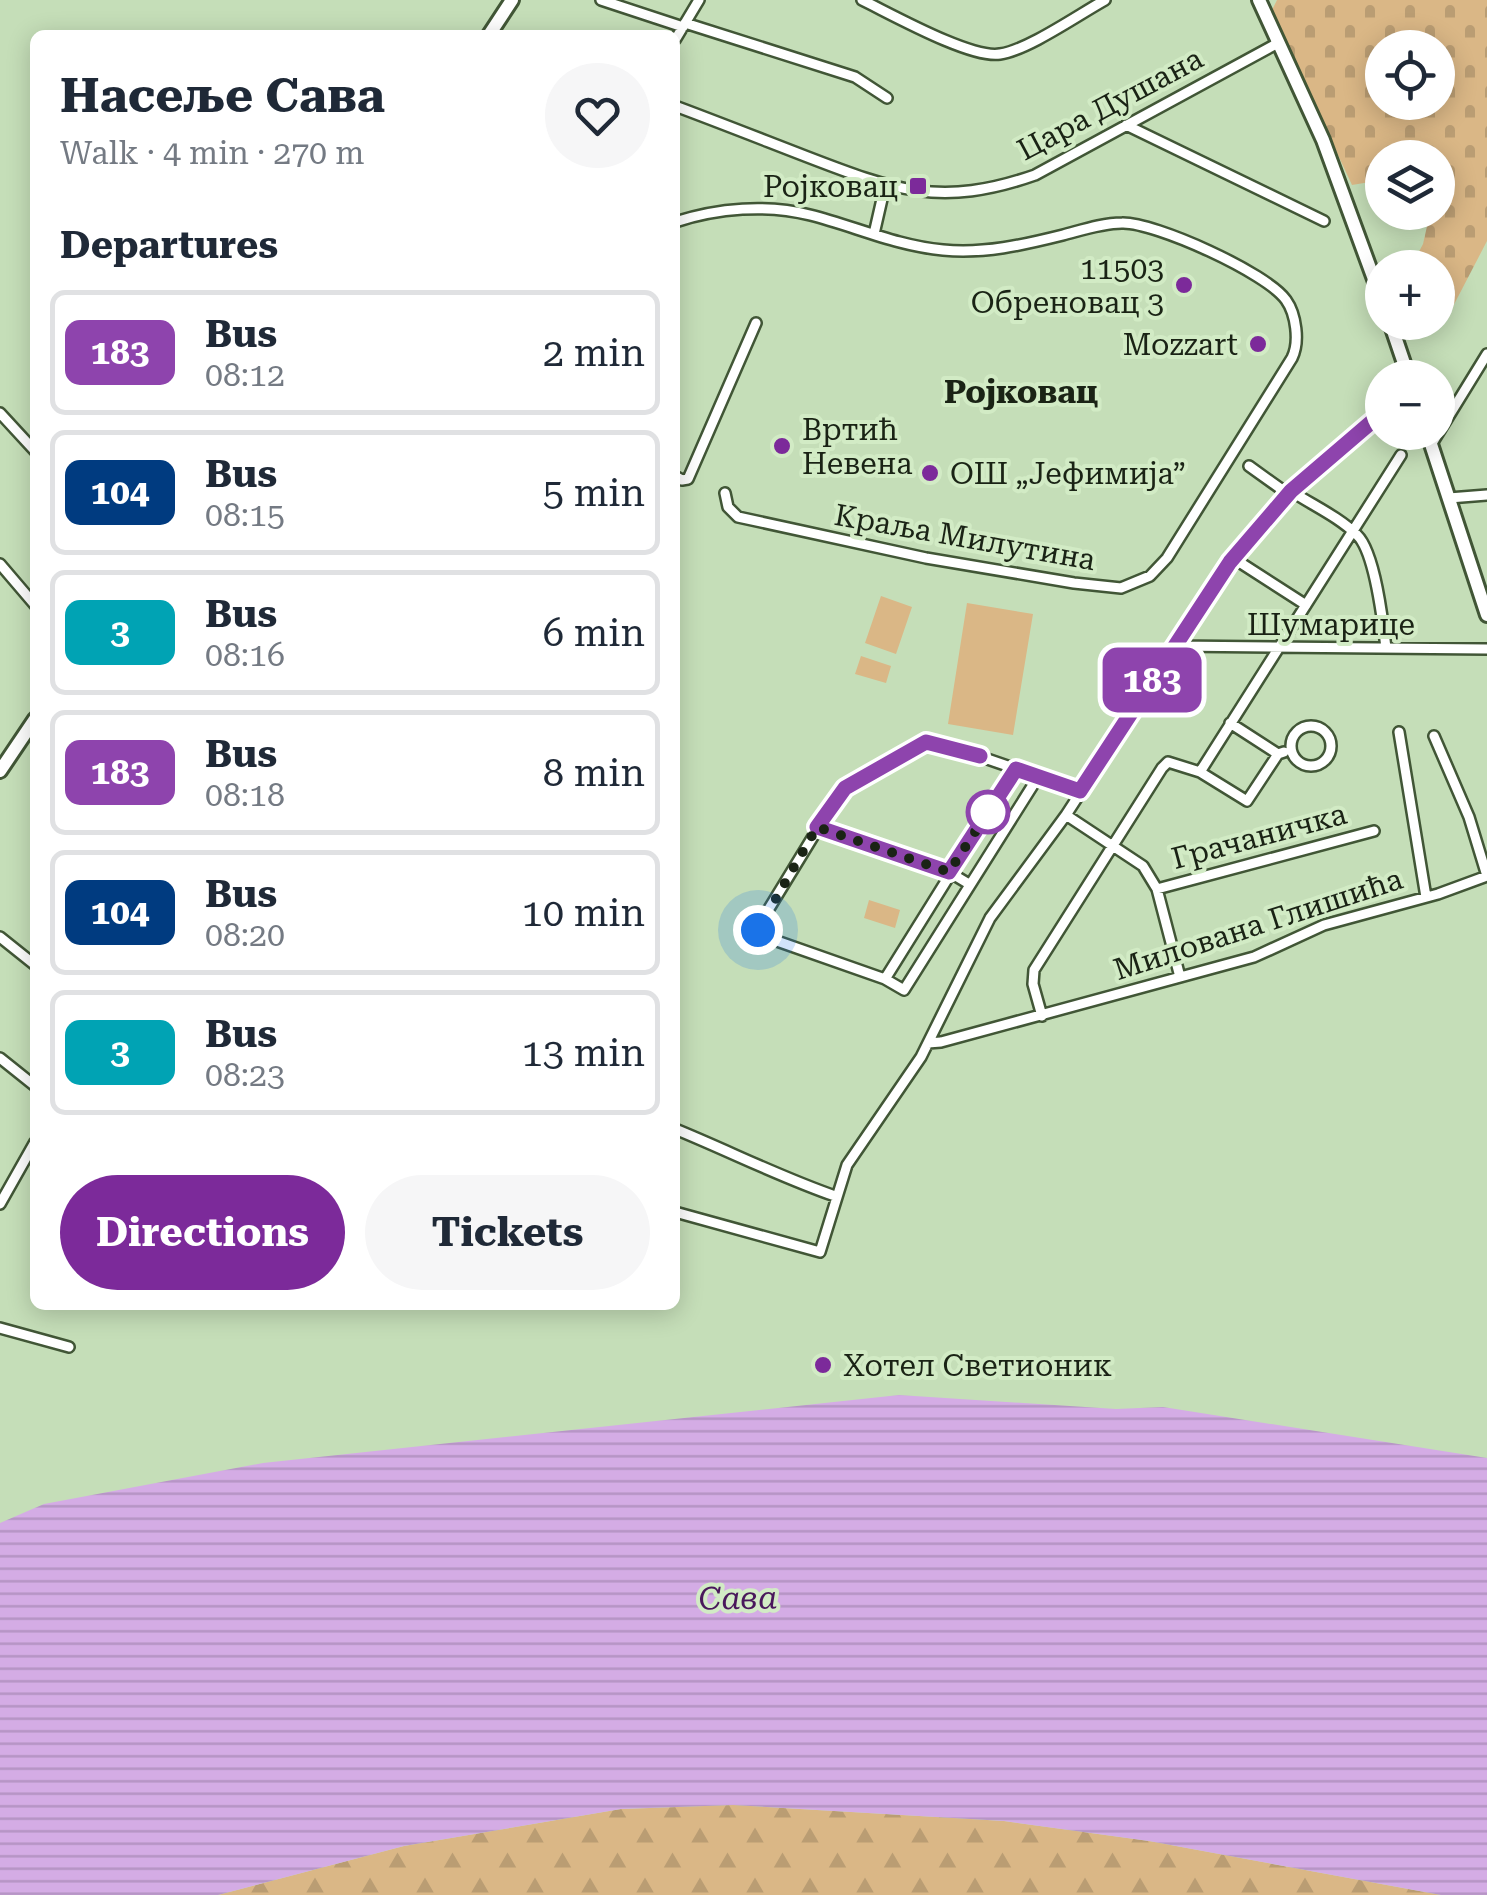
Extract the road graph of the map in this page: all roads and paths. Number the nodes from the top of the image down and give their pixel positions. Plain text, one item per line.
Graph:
1 (512, 0) edge
2 (601, 0) edge
3 (698, 0) edge
4 (862, 0) edge
5 (896, 0) edge
6 (1105, 0) edge
7 (1259, 0) edge
8 (889, 13) junction
9 (684, 25) junction
10 (492, 30) edge
11 (680, 32) edge
12 (1278, 43) junction
13 (888, 98) dead end
14 (680, 108) edge
15 (1126, 126) junction
16 (886, 186) junction
17 (680, 221) edge
18 (1324, 221) dead end
19 (874, 234) junction
20 (1365, 252) edge
21 (756, 323) dead end
22 (1487, 354) edge
23 (1455, 401) edge
24 (0, 413) edge
25 (1365, 428) edge
26 (30, 446) edge
27 (1433, 450) edge
28 (1400, 455) dead end
29 (1249, 466) dead end
30 (680, 478) edge
31 (725, 493) dead end
32 (1290, 493) junction
33 (1485, 493) edge
34 (1448, 498) junction
35 (1352, 530) junction
36 (1233, 558) junction
37 (0, 564) edge
38 (30, 599) edge
39 (1306, 605) junction
40 (1487, 616) edge
41 (1174, 646) junction
42 (1386, 648) junction
43 (1487, 648) edge
44 (1277, 650) junction
45 (1230, 723) junction
46 (30, 727) edge
47 (1399, 732) dead end
48 (1434, 736) dead end
49 (1291, 750) junction
50 (1278, 754) junction
51 (1016, 769) junction
52 (0, 771) edge
53 (1200, 772) junction
54 (1038, 777) junction
55 (1080, 791) junction
56 (1066, 815) junction
57 (817, 827) junction
58 (1374, 830) dead end
59 (1112, 845) junction
60 (949, 872) junction
61 (1487, 876) edge
62 (969, 884) junction
63 (1157, 889) junction
64 (1426, 897) junction
65 (0, 937) edge
66 (30, 961) edge
67 (1180, 977) junction
68 (885, 978) junction
69 (1042, 1016) junction
70 (928, 1043) junction
71 (0, 1058) edge
72 (30, 1082) edge
73 (680, 1131) edge
74 (30, 1151) edge
75 (835, 1196) junction
76 (0, 1204) edge
77 (680, 1213) edge
78 (0, 1328) edge
79 (68, 1348) dead end

1 - 10 street
2 - 9 street
3 - 9 street
4 - 8 street
5 - 8 street
6 - 8 street
7 - 12 street
9 - 11 street
9 - 13 street
12 - 15 street, Цара Душана
12 - 20 street
14 - 16 street, Цара Душана
15 - 16 street, Цара Душана
15 - 18 street
16 - 19 street
17 - 19 street, Краља Милутина
19 - 31 street, Краља Милутина
21 - 30 street
22 - 23 street
24 - 26 street
25 - 32 street
27 - 34 street
28 - 35 street
29 - 32 street
32 - 35 street
32 - 36 street
33 - 34 street
34 - 40 street
35 - 39 street
35 - 42 street
36 - 39 street
36 - 41 street
37 - 38 street
39 - 44 street
41 - 44 street, Шумарице
41 - 55 street
42 - 43 street, Шумарице
42 - 44 street, Шумарице
44 - 45 street
45 - 50 street
45 - 53 street
46 - 52 street
47 - 64 street
48 - 61 street
49 - 49 street
49 - 50 street
50 - 53 street
51 - 54 street
51 - 57 street
51 - 60 street
53 - 59 street
54 - 55 street
54 - 62 street
55 - 56 street
56 - 59 street, Грачаничка
56 - 70 street
57 - 60 street
57 - 68 street
58 - 63 street, Грачаничка
59 - 63 street, Грачаничка
59 - 69 street
60 - 62 street
60 - 68 street
61 - 64 street, Милована Глишића
62 - 68 street
63 - 67 street, Грачаничка
64 - 67 street, Милована Глишића
65 - 66 street
67 - 69 street, Милована Глишића
69 - 70 street, Милована Глишића
70 - 75 street
71 - 72 street
73 - 75 street
74 - 76 street
75 - 77 street
78 - 79 street

